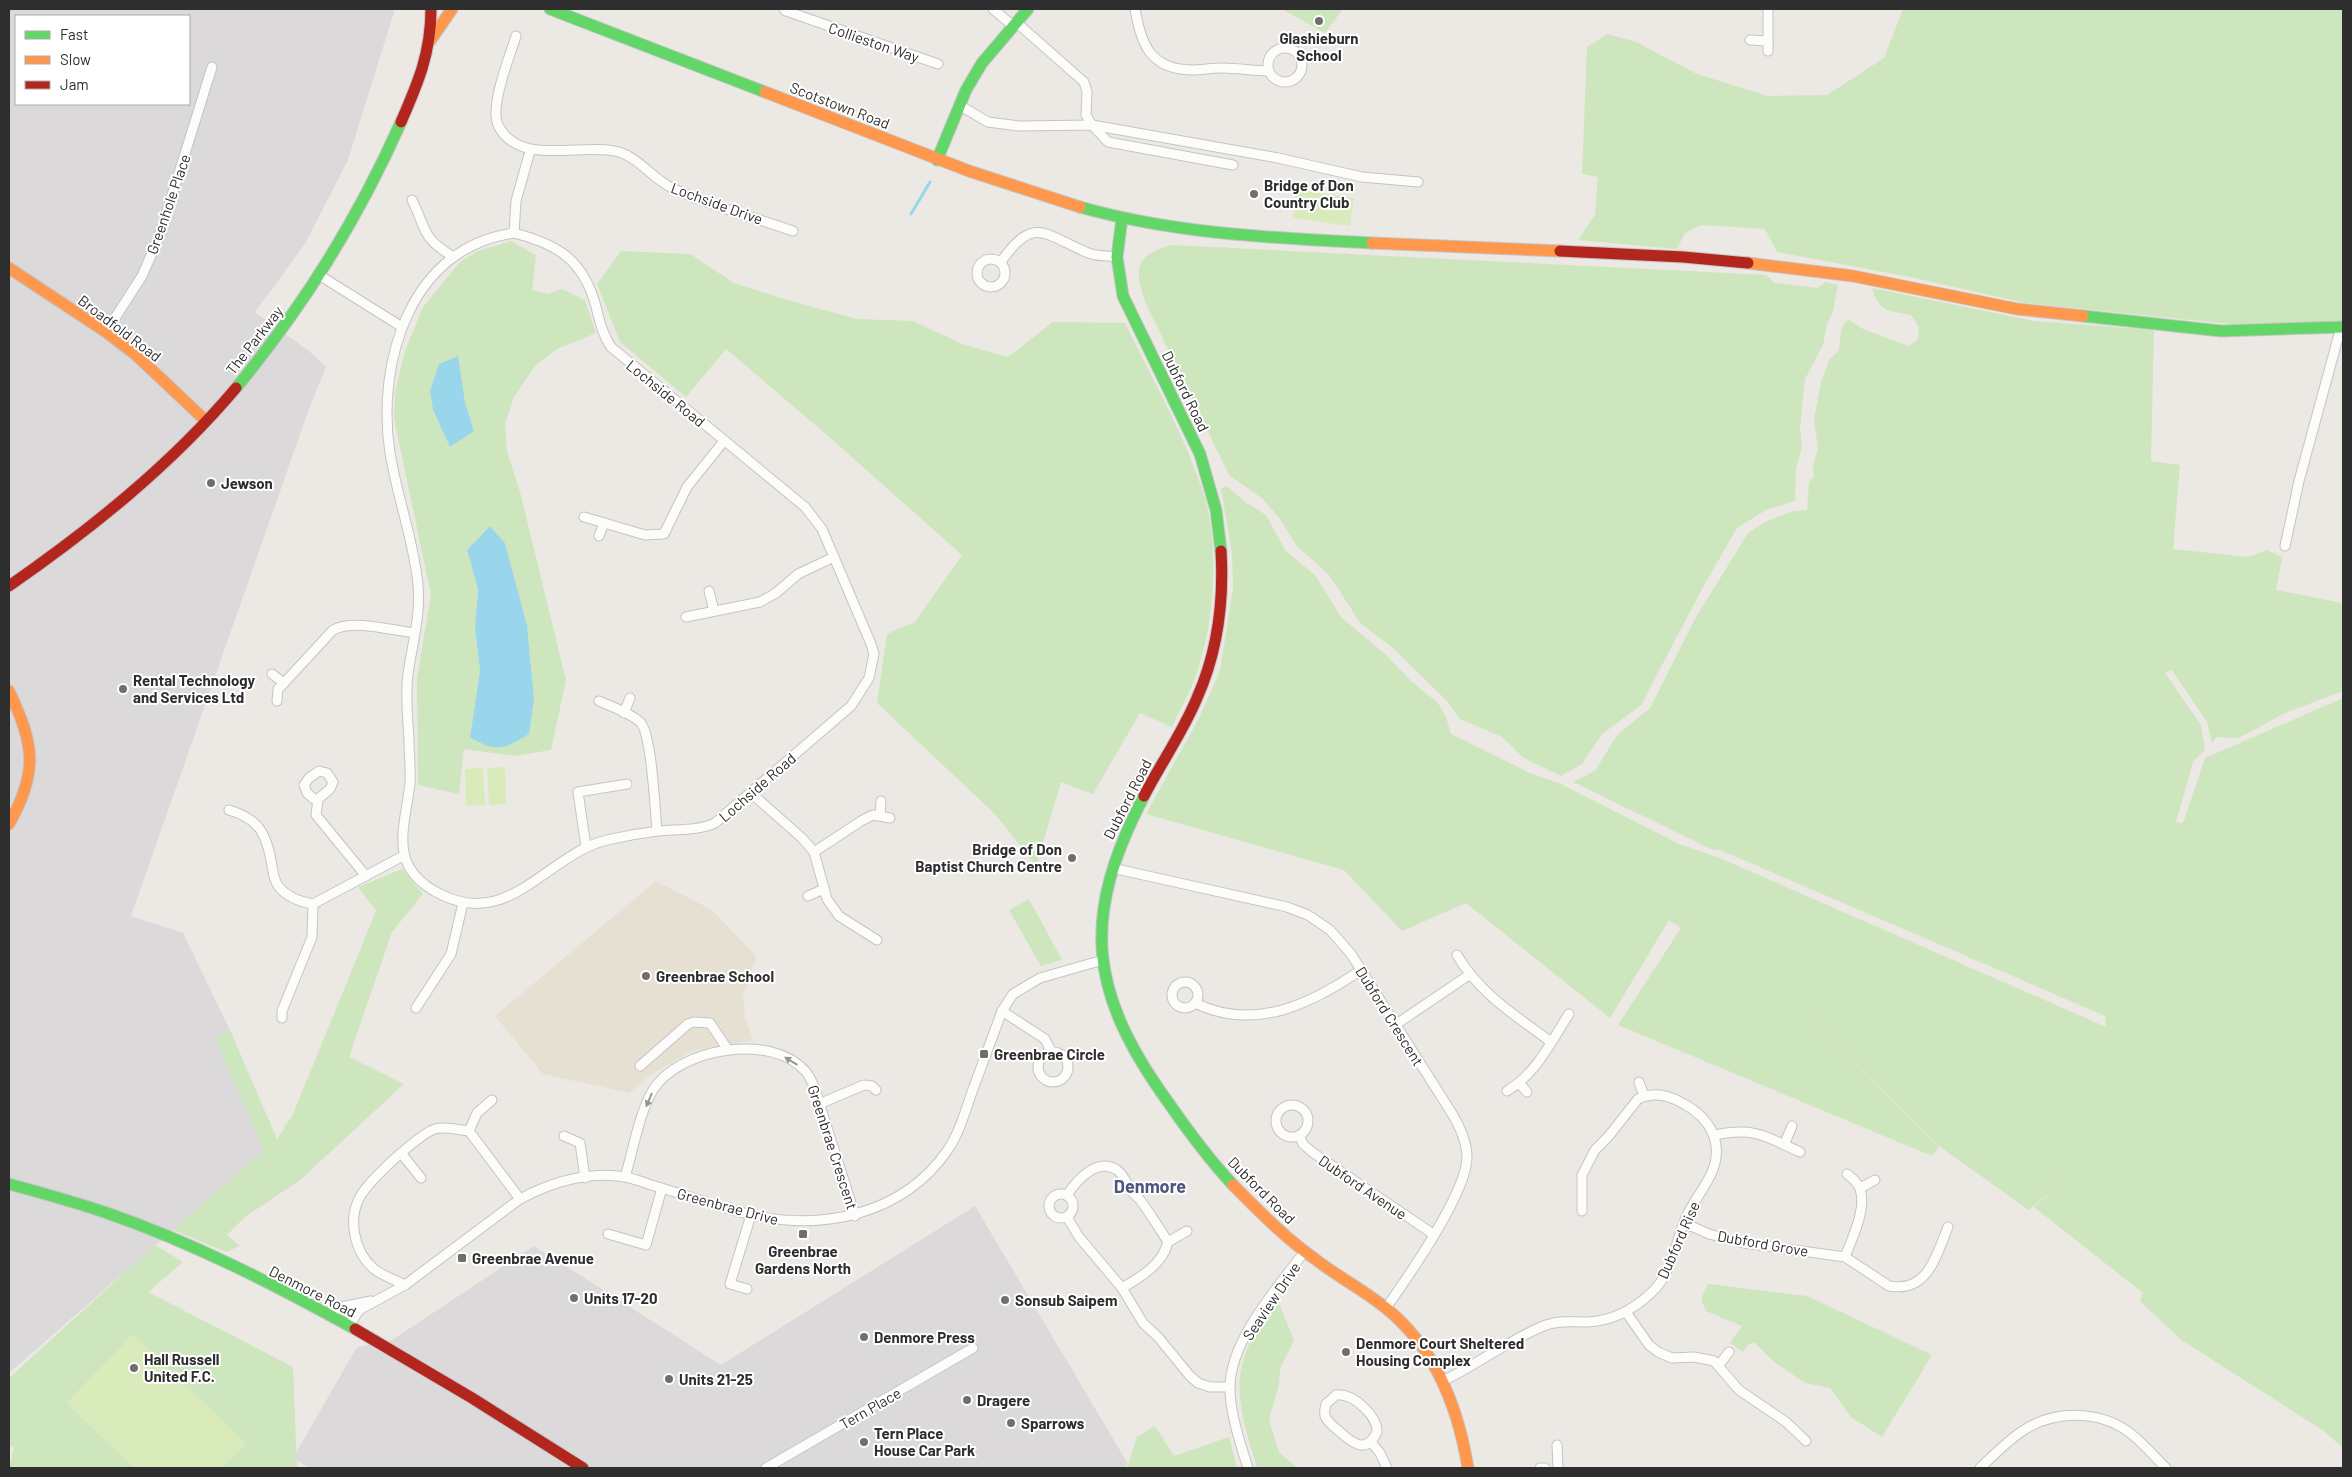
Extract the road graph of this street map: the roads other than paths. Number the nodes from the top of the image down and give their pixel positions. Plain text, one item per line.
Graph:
1 (431, 9) edge
2 (452, 9) edge
3 (550, 9) edge
4 (784, 9) edge
5 (993, 9) edge
6 (1028, 9) edge
7 (1134, 9) edge
8 (1768, 9) edge
9 (1015, 24) junction
10 (516, 36) dead end
11 (1750, 40) dead end
12 (1768, 40) junction
13 (430, 41) junction
14 (1768, 50) dead end
15 (938, 64) dead end
16 (212, 67) dead end
17 (1269, 71) dead end
18 (959, 105) junction
19 (1092, 125) junction
20 (530, 151) junction
21 (937, 160) junction
22 (1233, 165) dead end
23 (1418, 182) dead end
24 (412, 200) dead end
25 (1122, 218) junction
26 (793, 230) dead end
27 (514, 233) junction
28 (452, 256) junction
29 (1117, 257) junction
30 (1001, 262) dead end
31 (9, 268) edge
32 (320, 275) junction
33 (402, 327) junction
34 (2342, 327) edge
35 (106, 332) junction
36 (206, 421) junction
37 (724, 441) junction
38 (584, 517) dead end
39 (604, 523) junction
40 (599, 536) dead end
41 (2285, 546) dead end
42 (834, 557) junction
43 (9, 586) edge
44 (710, 590) dead end
45 (714, 611) junction
46 (686, 617) dead end
47 (414, 633) junction
48 (272, 674) dead end
49 (284, 683) junction
50 (9, 691) edge
51 (630, 698) dead end
52 (277, 701) dead end
53 (599, 701) dead end
54 (624, 713) junction
55 (627, 784) dead end
56 (750, 793) junction
57 (318, 799) dead end
58 (881, 801) dead end
59 (229, 810) dead end
60 (880, 816) junction
61 (890, 818) dead end
62 (9, 824) edge
63 (657, 831) junction
64 (586, 847) junction
65 (814, 852) junction
66 (403, 856) junction
67 (1112, 868) junction
68 (366, 876) junction
69 (824, 889) junction
70 (808, 896) dead end
71 (463, 903) junction
72 (313, 904) junction
73 (877, 940) dead end
74 (1457, 955) dead end
75 (1103, 960) junction
76 (1361, 970) junction
77 (1469, 975) junction
78 (1195, 1004) dead end
79 (416, 1008) dead end
80 (1002, 1011) junction
81 (1569, 1014) dead end
82 (282, 1018) dead end
83 (1395, 1025) junction
84 (1551, 1042) junction
85 (728, 1050) junction
86 (1051, 1051) dead end
87 (640, 1066) dead end
88 (1639, 1082) dead end
89 (1520, 1084) junction
90 (876, 1090) dead end
91 (1508, 1092) dead end
92 (1527, 1092) dead end
93 (1644, 1096) junction
94 (492, 1100) dead end
95 (820, 1104) junction
96 (1792, 1126) dead end
97 (469, 1131) junction
98 (1299, 1135) dead end
99 (1715, 1135) junction
100 (564, 1136) dead end
101 (1784, 1145) junction
102 (1800, 1152) dead end
103 (401, 1153) junction
104 (1847, 1174) dead end
105 (625, 1177) junction
106 (421, 1178) dead end
107 (585, 1178) junction
108 (1875, 1180) dead end
109 (9, 1184) edge
110 (662, 1188) junction
111 (1860, 1188) junction
112 (1067, 1195) junction
113 (520, 1199) junction
114 (1582, 1211) dead end
115 (751, 1215) junction
116 (855, 1216) junction
117 (1067, 1216) junction
118 (1684, 1223) junction
119 (1948, 1227) dead end
120 (1187, 1231) dead end
121 (608, 1234) dead end
122 (1433, 1234) junction
123 (1168, 1242) junction
124 (1305, 1251) junction
125 (1845, 1257) junction
126 (405, 1285) junction
127 (1122, 1288) junction
128 (747, 1289) dead end
129 (377, 1299) junction
130 (1386, 1308) junction
131 (1626, 1312) junction
132 (329, 1315) junction
133 (349, 1326) junction
134 (973, 1348) dead end
135 (1729, 1352) dead end
136 (1719, 1365) junction
137 (1443, 1381) junction
138 (1230, 1387) junction
139 (1806, 1441) dead end
140 (1371, 1442) junction
141 (1557, 1445) dead end
142 (583, 1468) edge
143 (766, 1468) edge
144 (1248, 1468) edge
145 (1387, 1468) edge
146 (1468, 1468) edge
147 (1540, 1468) edge
148 (1545, 1468) edge
149 (1558, 1468) edge
150 (1980, 1468) edge
151 (2166, 1468) edge

1 - 13 street, The Parkway
2 - 13 street, The Parkway
3 - 21 street, Scotstown Road
4 - 15 street, Collieston Way
5 - 9 street
6 - 9 street
7 - 17 street
8 - 12 street
9 - 18 street
9 - 19 street
10 - 20 street
11 - 12 street
12 - 14 street
13 - 32 street, The Parkway
16 - 35 street, Greenhole Place
18 - 19 street
18 - 21 street
19 - 22 street
19 - 23 street
20 - 26 street, Lochside Drive
20 - 27 street
21 - 25 street, Scotstown Road
24 - 28 street
25 - 29 street, Dubford Road
25 - 34 street, Scotstown Road
27 - 28 street, Lochside Road
27 - 37 street, Lochside Road
28 - 33 street, Lochside Road
29 - 30 street
29 - 67 street, Dubford Road
31 - 35 street, Broadfold Road
32 - 33 street
32 - 36 street, The Parkway
33 - 47 street, Lochside Road
34 - 41 street
35 - 36 street, Broadfold Road
36 - 43 street, The Parkway
37 - 39 street
37 - 42 street, Lochside Road
38 - 39 street
39 - 40 street
42 - 45 street
42 - 56 street, Lochside Road
44 - 45 street
45 - 46 street
47 - 49 street
47 - 66 street, Lochside Road
48 - 49 street
49 - 52 street
50 - 62 street
51 - 54 street
53 - 54 street
54 - 63 street
55 - 64 street
56 - 63 street, Lochside Road
56 - 65 street
57 - 68 street
58 - 60 street
59 - 72 street
60 - 61 street
60 - 65 street
63 - 64 street, Lochside Road
64 - 71 street, Lochside Road
65 - 69 street
66 - 68 street
66 - 71 street, Lochside Road
67 - 75 street, Dubford Road
67 - 76 street, Dubford Crescent
68 - 72 street
69 - 70 street
69 - 73 street
71 - 79 street
72 - 82 street
74 - 77 street
75 - 80 street, Greenbrae Drive
75 - 124 street, Dubford Road
76 - 78 street
76 - 83 street, Dubford Crescent
77 - 83 street
77 - 84 street
80 - 86 street
80 - 116 street, Greenbrae Drive
81 - 84 street
83 - 122 street, Dubford Crescent
84 - 89 street
85 - 87 street
95 -> 85 street, Greenbrae Crescent
85 -> 105 street, Greenbrae Crescent
88 - 93 street
89 - 91 street
89 - 92 street
90 - 95 street
93 - 99 street
93 - 114 street
94 - 97 street
95 - 116 street, Greenbrae Crescent
96 - 101 street
97 - 103 street
97 - 113 street
98 - 122 street, Dubford Avenue
99 - 101 street
99 - 118 street, Dubford Rise
100 - 107 street
101 - 102 street
103 - 106 street
103 - 126 street
104 - 111 street
105 - 107 street, Greenbrae Drive
105 - 110 street, Greenbrae Drive
107 - 113 street, Greenbrae Drive
108 - 111 street
109 - 132 street, Denmore Road
110 - 115 street, Greenbrae Drive
110 - 121 street
111 - 125 street
112 - 117 street
112 - 117 street
112 - 123 street
113 - 126 street, Greenbrae Drive
115 - 116 street, Greenbrae Drive
115 - 128 street
117 - 127 street
118 - 125 street, Dubford Grove
118 - 131 street, Dubford Rise
119 - 125 street, Dubford Grove
120 - 123 street
122 - 130 street, Dubford Crescent
123 - 127 street
124 - 130 street, Dubford Road
124 - 138 street, Seaview Drive
126 - 129 street, Greenbrae Drive
127 - 138 street
129 - 132 street, Greenbrae Drive
129 - 133 street, Greenbrae Drive
130 - 137 street, Dubford Road
131 - 136 street
131 - 137 street, Dubford Rise
132 - 133 street, Denmore Road
133 - 142 street, Denmore Road
134 - 143 street, Tern Place
135 - 136 street
136 - 139 street
137 - 146 street, Dubford Road
138 - 144 street, Seaview Drive
140 - 140 street
140 - 145 street
141 - 149 street
147 - 148 street
150 - 151 street

